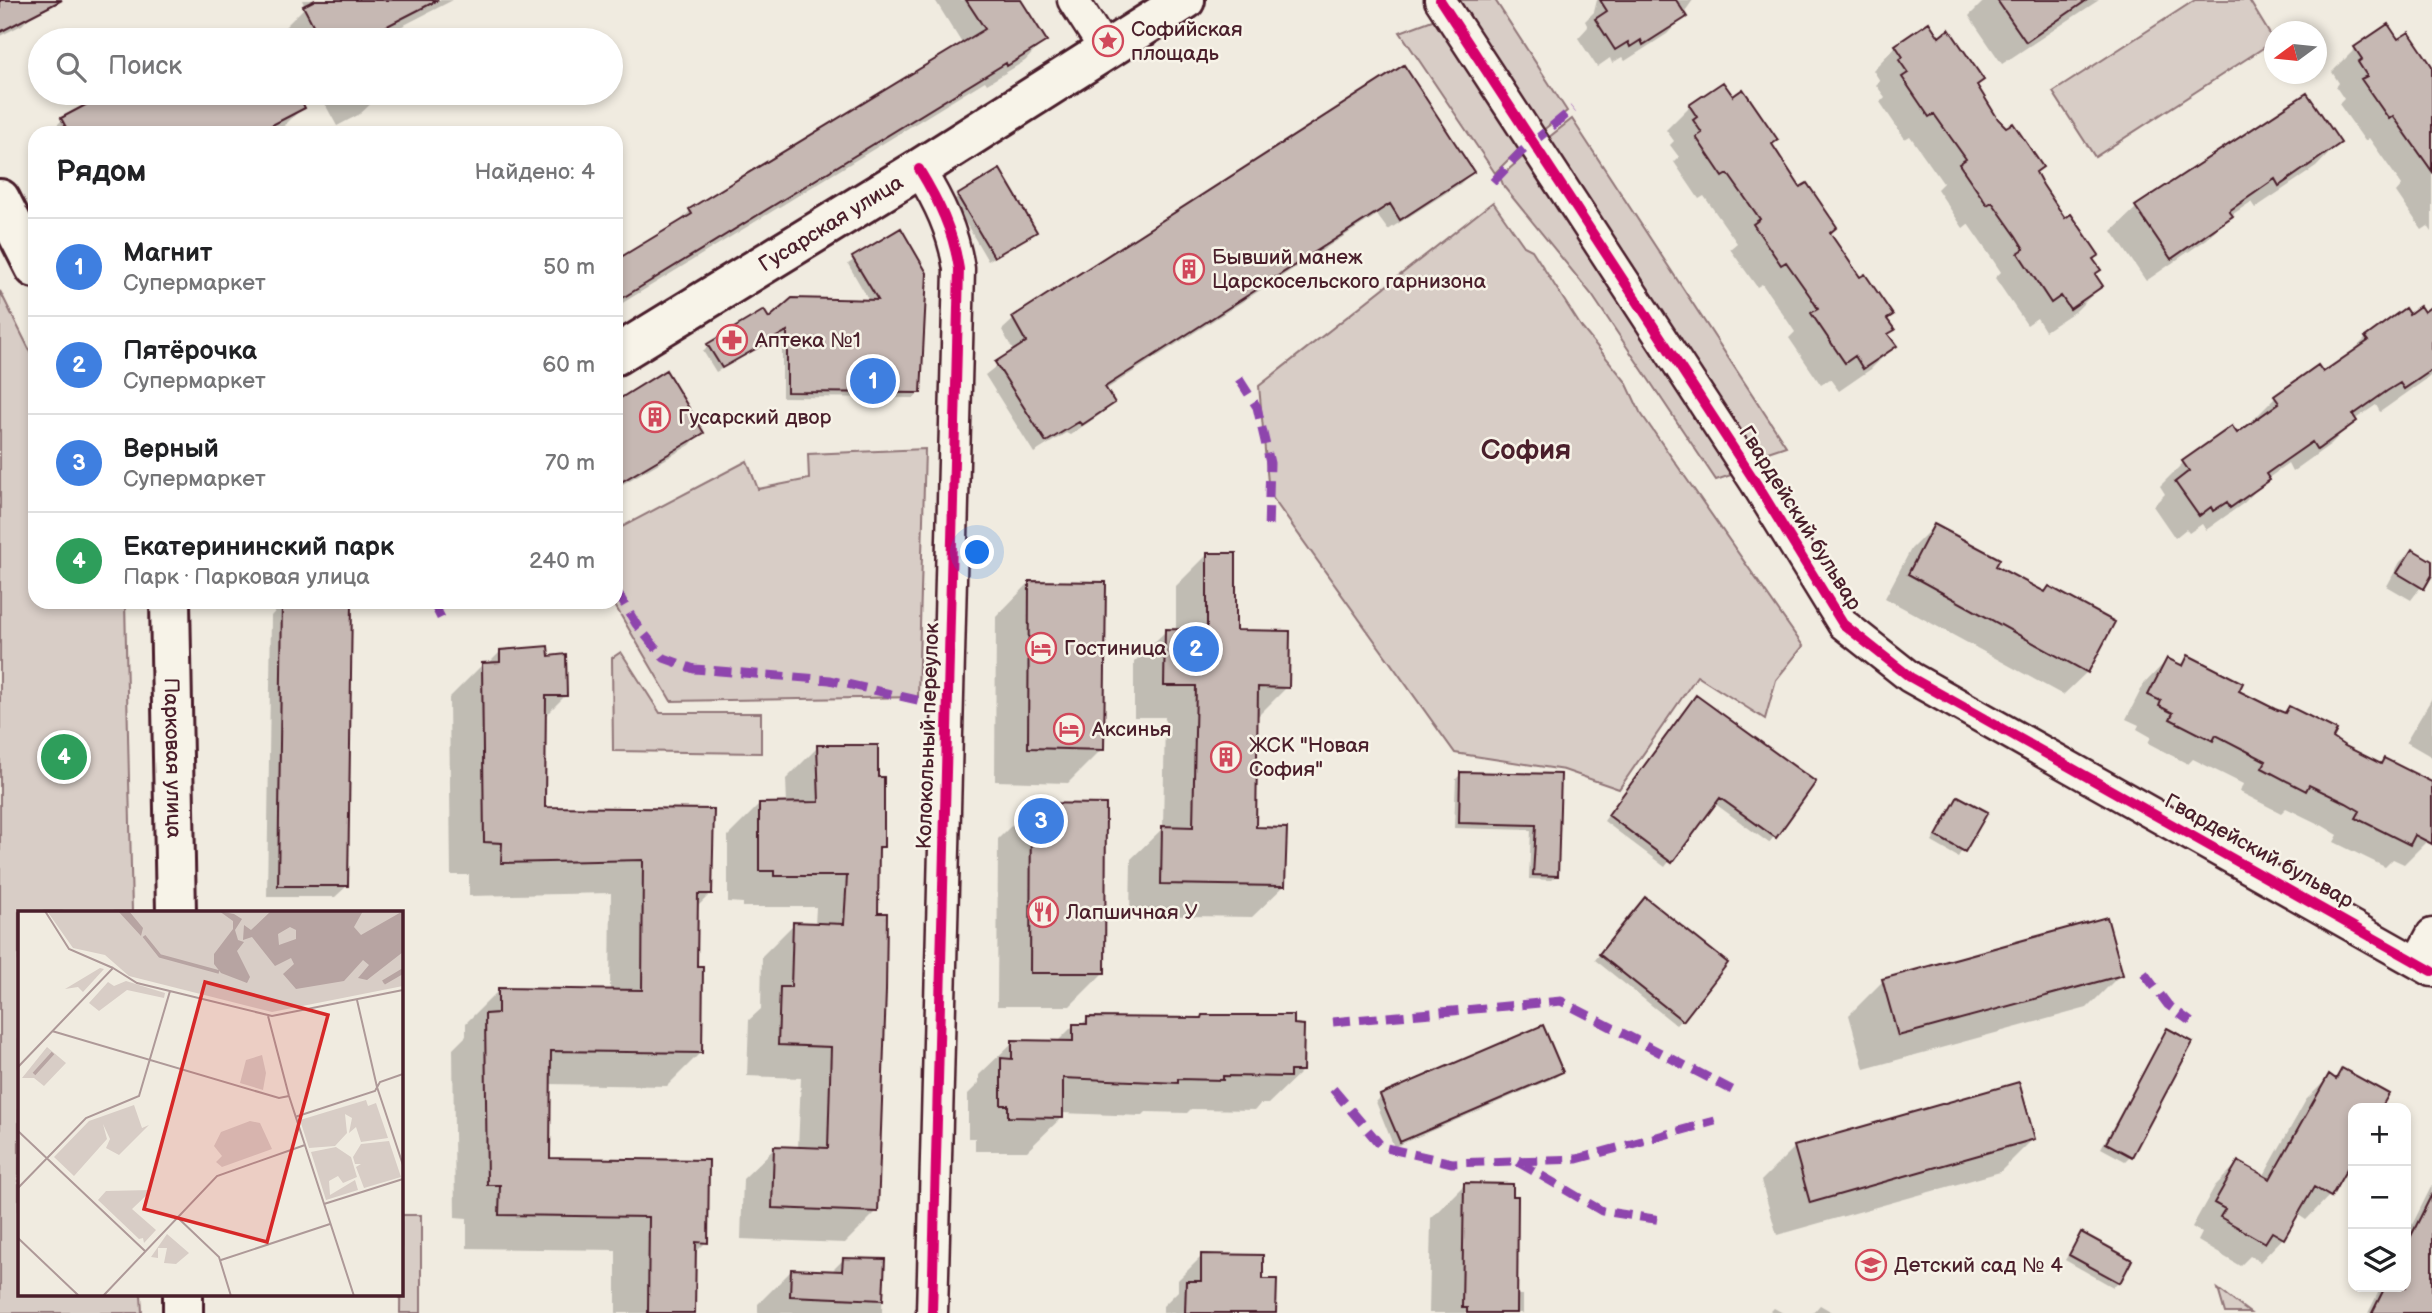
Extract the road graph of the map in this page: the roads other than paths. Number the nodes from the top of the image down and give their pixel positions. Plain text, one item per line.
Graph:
1 (1073, 0) edge
2 (1185, 0) edge
3 (1440, 0) edge
4 (1106, 51) junction
5 (919, 169) junction
6 (0, 199) edge
7 (28, 254) edge
8 (623, 351) edge
9 (170, 609) edge
10 (176, 911) edge
11 (2432, 934) edge
12 (2425, 967) edge
13 (932, 1313) edge

1 - 4 street
2 - 4 street, Гусарская улица
3 - 12 street, Гвардейский бульвар
4 - 5 street, Гусарская улица
5 - 8 street, Гусарская улица
5 - 13 street, Колокольный переулок
6 - 7 street
9 - 10 street, Парковая улица
11 - 12 street

